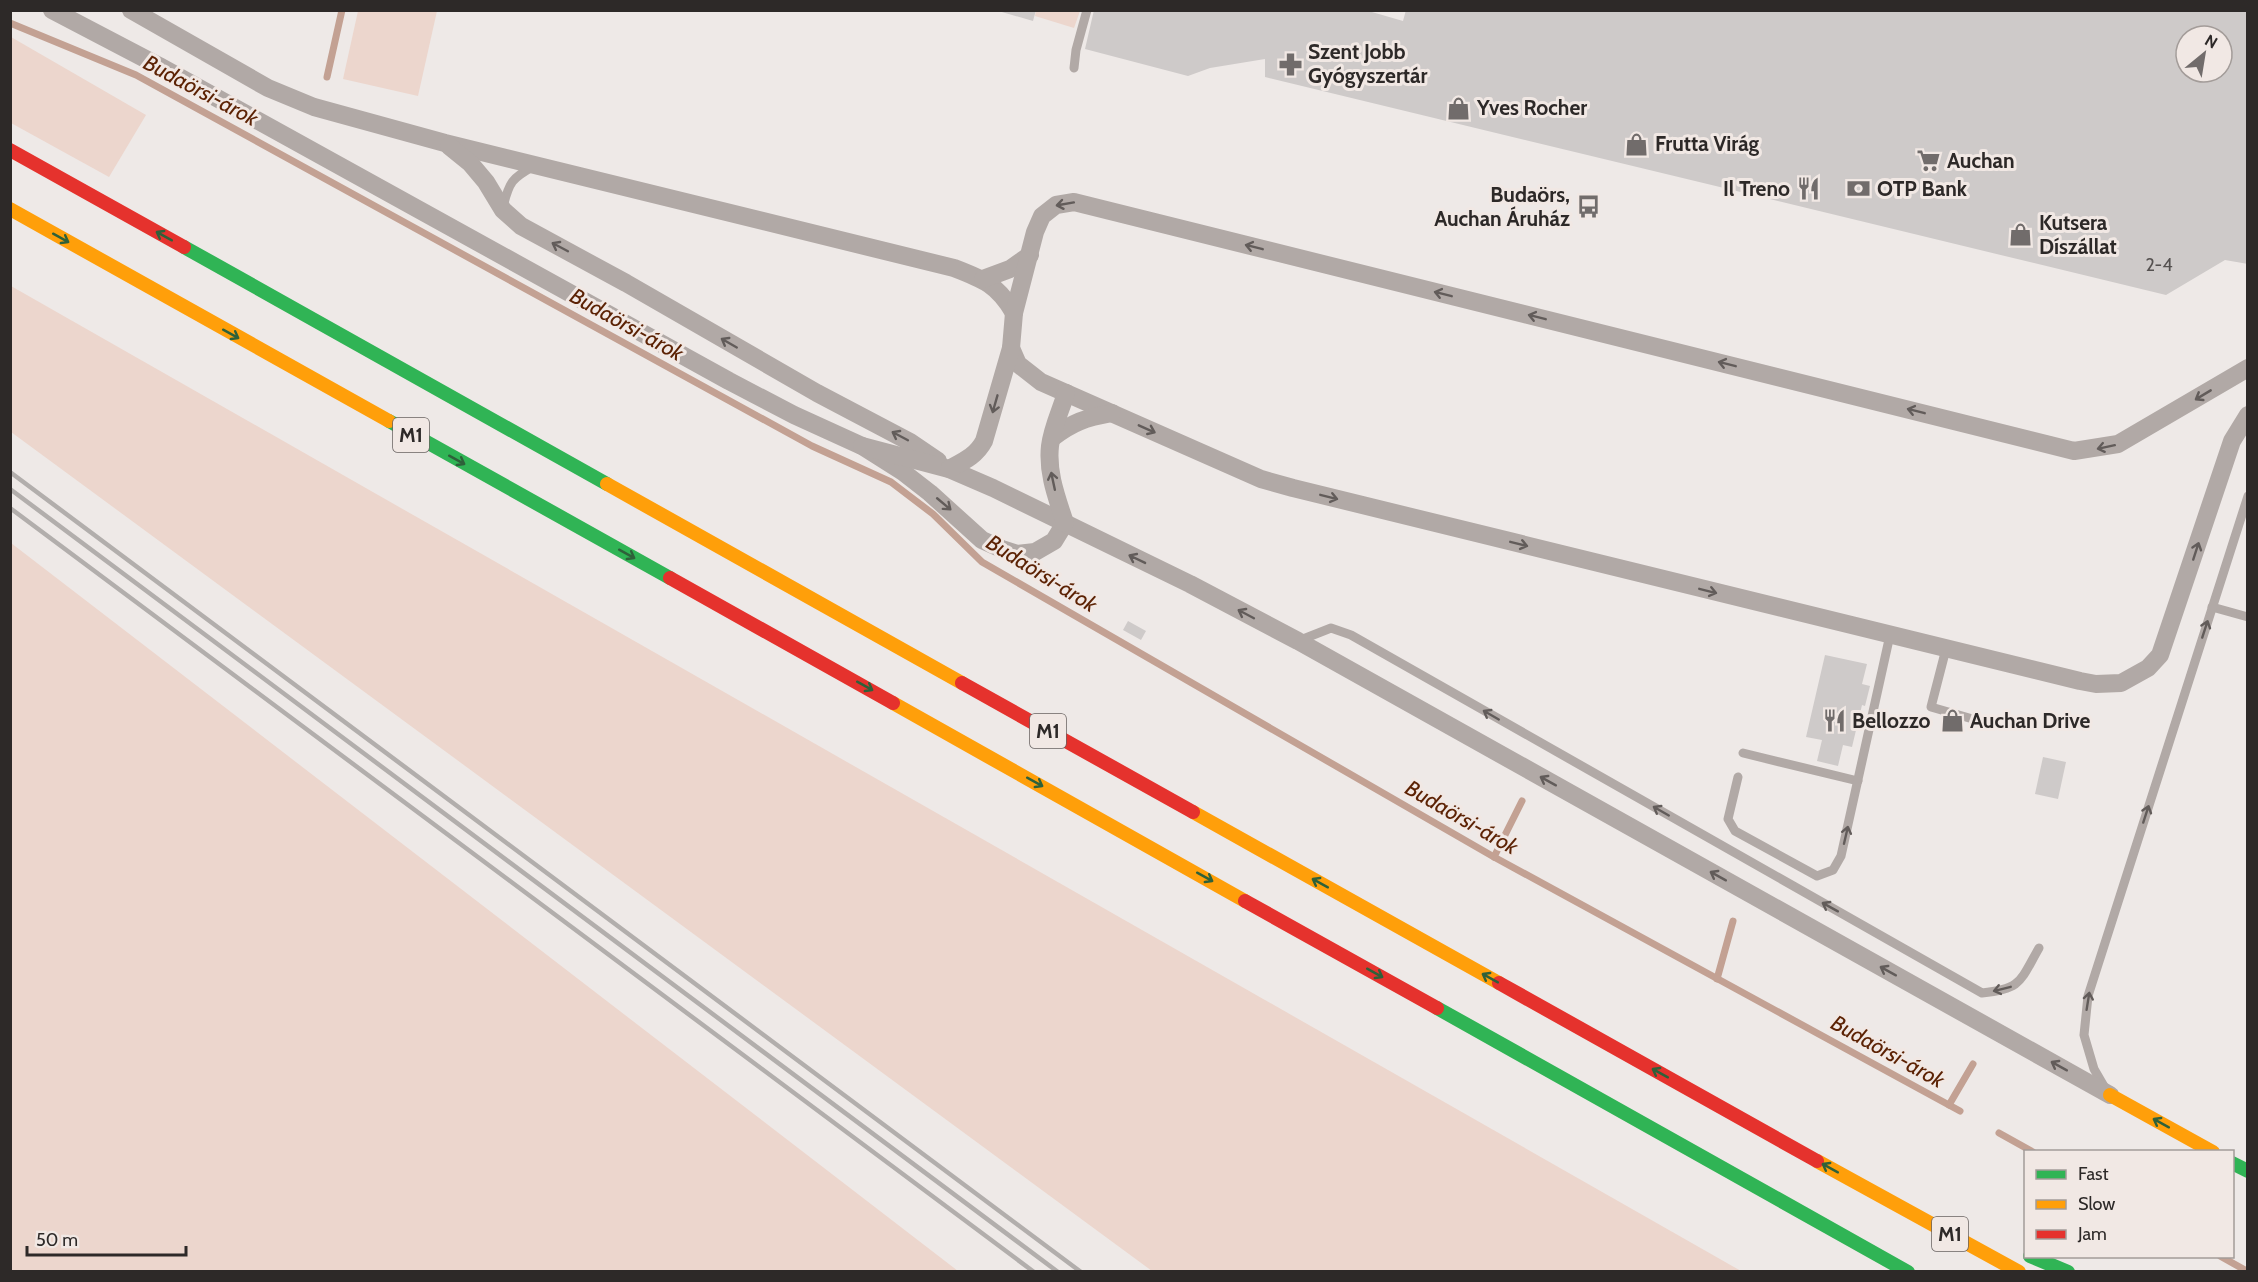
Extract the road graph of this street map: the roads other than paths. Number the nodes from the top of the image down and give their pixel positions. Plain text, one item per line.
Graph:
1 (52, 10) edge
2 (131, 10) edge
3 (1086, 10) edge
4 (1074, 68) dead end
5 (445, 143) junction
6 (10, 150) edge
7 (536, 165) junction
8 (488, 168) junction
9 (10, 209) edge
10 (503, 210) junction
11 (1030, 255) junction
12 (983, 279) junction
13 (1014, 313) junction
14 (1011, 348) junction
15 (2247, 368) edge
16 (1066, 393) junction
17 (1112, 413) junction
18 (2247, 415) edge
19 (1052, 438) junction
20 (862, 446) junction
21 (949, 469) junction
22 (2247, 496) edge
23 (1065, 523) junction
24 (2212, 607) junction
25 (2247, 617) edge
26 (1890, 635) junction
27 (1298, 641) junction
28 (1946, 649) junction
29 (1983, 722) dead end
30 (1743, 753) dead end
31 (1738, 777) dead end
32 (1858, 781) junction
33 (2038, 948) dead end
34 (2110, 1095) junction
35 (2208, 1150) edge
36 (2234, 1163) edge
37 (2247, 1171) edge
38 (1881, 1197) junction
39 (1992, 1241) dead end
40 (2032, 1258) edge
41 (1908, 1272) edge
42 (2019, 1272) edge
43 (2067, 1272) edge

1 - 20 street
2 - 5 street
3 - 4 lane
5 - 8 street
5 - 8 street
38 -> 6 highway, M1
7 - 8 street
7 - 10 lane
7 - 12 street
8 - 10 street
9 -> 41 highway, M1
21 -> 10 street
11 - 12 street
11 - 13 street
15 -> 11 street
12 - 13 street
13 - 14 street
14 - 16 street
14 -> 21 street
16 - 17 street
16 - 19 street
17 - 19 street
17 -> 26 street
28 -> 18 street
23 -> 19 street
20 - 21 street
20 -> 23 street
21 - 23 street
22 - 24 lane
27 -> 23 street
24 - 25 lane
34 -> 24 lane
26 - 28 street
26 - 32 lane
33 -> 27 lane
34 -> 27 street
28 - 29 lane
30 - 32 lane
31 -> 32 lane
35 -> 34 highway
36 - 37 highway
38 - 39 highway
38 - 42 highway, M1
40 - 43 highway

